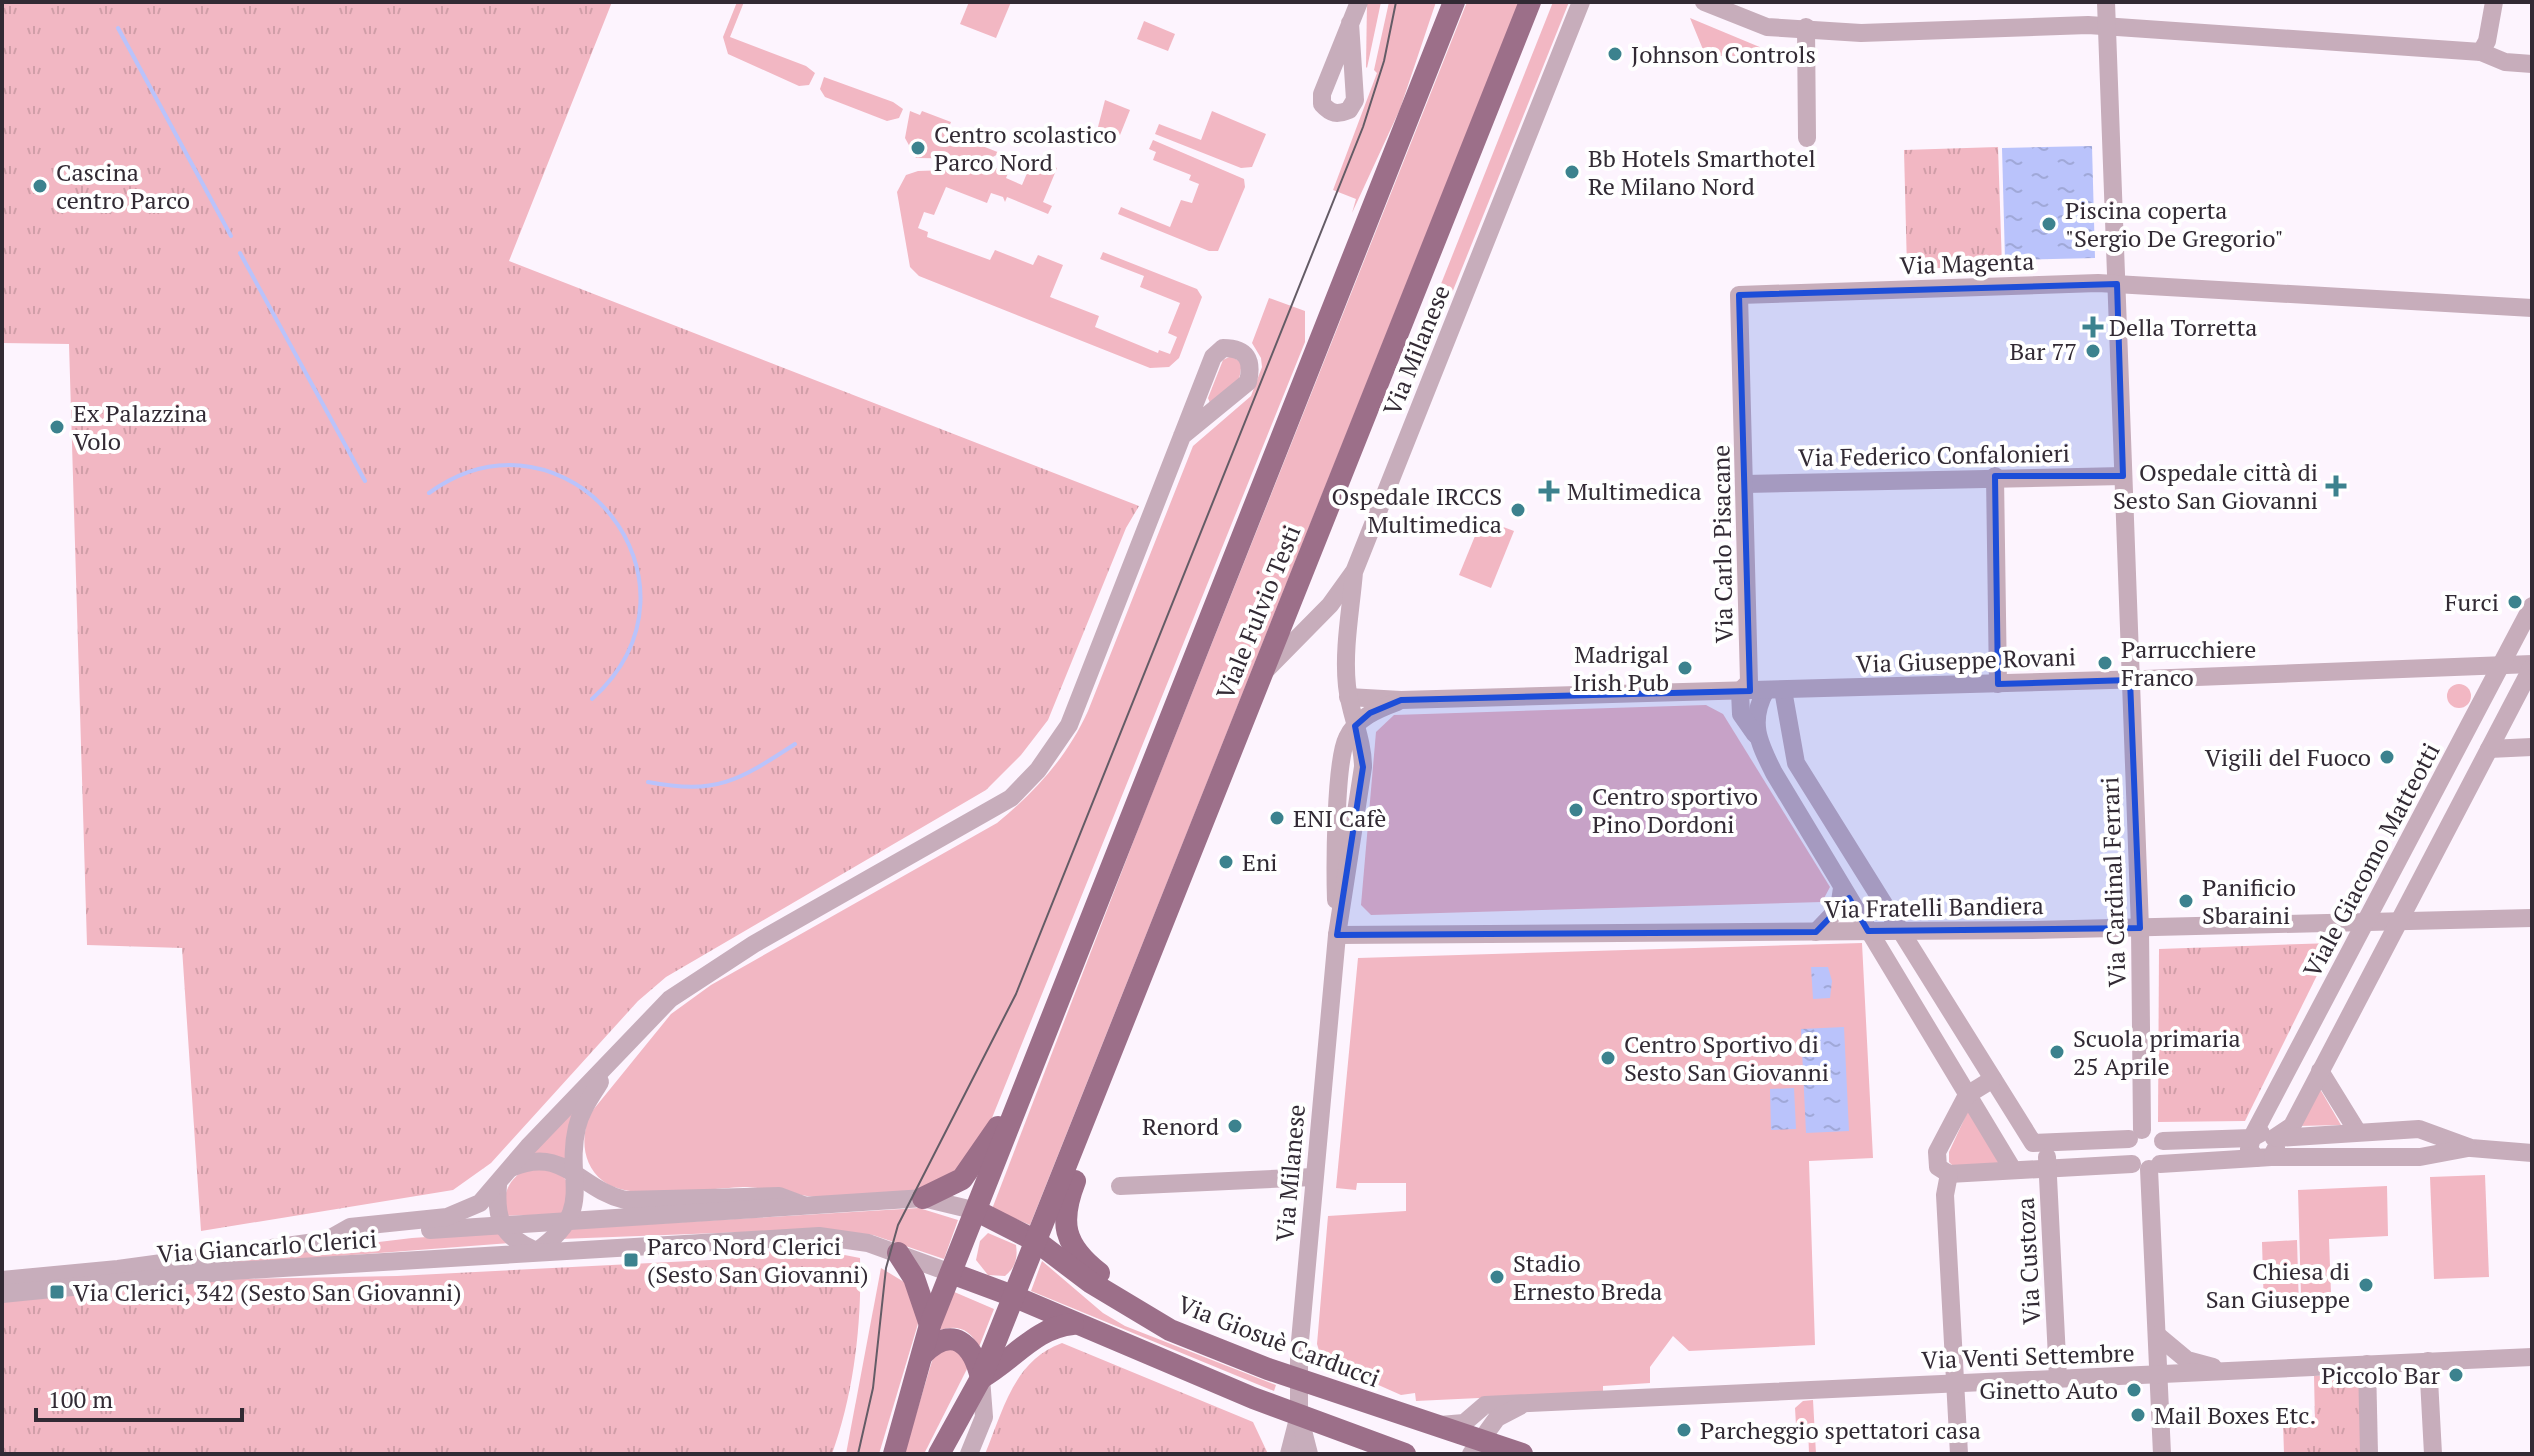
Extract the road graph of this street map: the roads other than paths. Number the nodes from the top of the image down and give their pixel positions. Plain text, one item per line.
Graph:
1 (1359, 2) edge
2 (1446, 2) edge
3 (1454, 2) edge
4 (1530, 2) edge
5 (1581, 2) edge
6 (1704, 2) edge
7 (2106, 2) edge
8 (2494, 2) edge
9 (1350, 23) junction
10 (2107, 26) junction
11 (1801, 27) junction
12 (1438, 41) junction
13 (2481, 52) junction
14 (2532, 64) edge
15 (1807, 138) dead end
16 (2117, 284) junction
17 (1739, 295) joint
18 (2532, 308) edge
19 (1182, 436) junction
20 (1995, 476) junction
21 (2123, 476) junction
22 (1745, 484) junction
23 (1354, 572) junction
24 (2532, 606) edge
25 (2532, 665) edge
26 (2501, 666) junction
27 (1261, 675) junction
28 (2130, 680) junction
29 (1998, 684) junction
30 (1774, 690) junction
31 (1740, 691) junction
32 (1348, 697) junction
33 (1401, 700) junction
34 (1355, 726) junction
35 (1755, 734) junction
36 (2532, 747) edge
37 (2489, 749) junction
38 (1796, 763) junction
39 (1774, 773) junction
40 (1842, 888) junction
41 (2532, 918) edge
42 (2368, 920) junction
43 (2400, 920) junction
44 (2330, 921) junction
45 (2140, 928) junction
46 (1868, 931) junction
47 (1899, 931) junction
48 (1816, 932) junction
49 (1337, 935) junction
50 (2352, 949) junction
51 (1123, 1023) junction
52 (619, 1053) junction
53 (2320, 1071) junction
54 (1993, 1079) junction
55 (1967, 1095) junction
56 (1012, 1112) junction
57 (2357, 1131) junction
58 (2136, 1134) junction
59 (2252, 1138) junction
60 (2163, 1141) junction
61 (2040, 1143) junction
62 (2269, 1148) junction
63 (2471, 1148) junction
64 (2532, 1153) edge
65 (2147, 1166) junction
66 (511, 1168) junction
67 (2048, 1168) junction
68 (2013, 1170) junction
69 (577, 1174) junction
70 (1949, 1174) junction
71 (1313, 1177) junction
72 (498, 1185) junction
73 (1120, 1186) dead end
74 (923, 1198) junction
75 (810, 1207) junction
76 (977, 1211) junction
77 (570, 1221) junction
78 (500, 1225) junction
79 (327, 1240) junction
80 (1036, 1241) junction
81 (537, 1251) junction
82 (898, 1253) junction
83 (951, 1273) junction
84 (2, 1280) edge
85 (2, 1294) edge
86 (1013, 1296) junction
87 (1121, 1301) junction
88 (1073, 1324) junction
89 (930, 1325) junction
90 (2157, 1335) junction
91 (923, 1354) junction
92 (2532, 1357) edge
93 (2428, 1361) junction
94 (2367, 1364) junction
95 (2227, 1371) junction
96 (2158, 1375) junction
97 (981, 1378) junction
98 (2058, 1378) junction
99 (1299, 1380) junction
100 (1956, 1382) junction
101 (1526, 1403) junction
102 (1299, 1415) junction
103 (1428, 1424) junction
104 (1475, 1448) edge
105 (894, 1454) edge
106 (939, 1454) edge
107 (969, 1454) edge
108 (1289, 1454) edge
109 (1309, 1454) edge
110 (1405, 1454) edge
111 (1522, 1454) edge
112 (1959, 1454) edge
113 (2162, 1454) edge
114 (2369, 1454) edge
115 (2433, 1454) edge

1 - 9 street
2 - 12 main road
3 - 12 main road, Viale Fulvio Testi
4 - 27 main road, Viale Fulvio Testi
5 - 23 street, Via Milanese
6 - 11 street
7 - 10 street, Via Cardinal Ferrari
8 - 13 street
9 - 9 street
10 - 11 street
10 - 13 street
10 - 16 street, Via Cardinal Ferrari
11 - 15 street
12 - 56 main road, Viale Fulvio Testi
13 - 14 street
16 - 17 street, Via Magenta
16 - 18 street, Via Magenta
16 - 21 street, Via Cardinal Ferrari
17 - 22 street, Via Carlo Pisacane
19 - 19 street
19 - 52 street
20 - 21 street, Via Federico Confalonieri
20 - 22 street, Via Federico Confalonieri
20 - 29 street
21 - 28 street, Via Cardinal Ferrari
22 - 31 street, Via Carlo Pisacane
23 - 27 street
23 - 32 street, Via Milanese
24 - 26 street, Viale Giacomo Matteotti
25 - 26 street, Via Giuseppe Rovani
25 - 37 street
26 - 28 street, Via Giuseppe Rovani
26 - 42 street, Viale Giacomo Matteotti
27 - 51 main road, Viale Fulvio Testi
28 - 29 street, Via Giuseppe Rovani
28 - 45 street, Via Cardinal Ferrari
29 - 30 street, Via Giuseppe Rovani
30 - 31 street, Via Giuseppe Rovani
30 - 35 street
30 - 38 street
31 - 33 street, Via Giuseppe Rovani
31 - 35 street
32 - 33 street, Via Giuseppe Rovani
32 - 34 street, Via Milanese
33 - 34 street, Via Giuseppe Rovani
34 - 49 street, Via Milanese
35 - 39 street
36 - 37 street
37 - 43 street
38 - 39 street
38 - 47 street
39 - 40 street
40 - 46 street
40 - 48 street
41 - 43 street, Via Fratelli Bandiera
42 - 43 street, Via Fratelli Bandiera
42 - 44 street, Via Fratelli Bandiera
42 - 50 street, Viale Giacomo Matteotti
43 - 53 street
44 - 45 street, Via Fratelli Bandiera
44 - 50 street
45 - 47 street, Via Fratelli Bandiera
45 - 58 street, Via Cardinal Ferrari
46 - 47 street, Via Fratelli Bandiera
46 - 48 street, Via Fratelli Bandiera
46 - 55 street
47 - 54 street
48 - 49 street, Via Fratelli Bandiera
49 - 71 street, Via Milanese
50 - 59 street, Viale Giacomo Matteotti
51 - 80 main road, Viale Fulvio Testi
51 - 87 main road
52 - 66 street
52 - 69 street
53 - 57 street
53 - 62 street
54 - 55 street
54 - 61 street
55 - 68 street
55 - 70 street
56 - 74 main road
56 - 76 main road, Viale Fulvio Testi
57 - 62 street
57 - 63 street
58 - 60 street
58 - 61 street
58 - 65 street
59 - 60 street
59 - 62 street
60 - 65 street
61 - 67 street, Via Custoza
62 - 63 street
62 - 65 street
63 - 64 street
65 - 67 street
65 - 90 street
66 - 69 street, Via Giancarlo Clerici
66 - 72 street, Via Giancarlo Clerici
67 - 68 street
67 - 98 street, Via Custoza
68 - 70 street
69 - 75 street, Via Giancarlo Clerici
69 - 77 street
70 - 100 street
71 - 73 street
71 - 99 street, Via Milanese
72 - 78 street
72 - 79 street, Via Giancarlo Clerici
74 - 75 street, Via Giancarlo Clerici
74 - 76 street, Via Giancarlo Clerici
75 - 77 street, Via Giancarlo Clerici
76 - 80 main road
76 - 83 main road, Viale Fulvio Testi
77 - 78 street, Via Giancarlo Clerici
77 - 81 street
78 - 79 street, Via Giancarlo Clerici
78 - 81 street
79 - 84 street, Via Giancarlo Clerici
80 - 86 main road, Viale Fulvio Testi
80 - 87 main road, Via Giosuè Carducci
81 - 82 street, Via Giancarlo Clerici
81 - 85 street, Via Giancarlo Clerici
82 - 83 street, Via Giancarlo Clerici
82 - 89 main road
83 - 86 main road
83 - 89 main road, Viale Fulvio Testi
86 - 88 main road
86 - 97 main road, Viale Fulvio Testi
87 - 99 main road, Via Giosuè Carducci
88 - 97 main road
88 - 102 main road
89 - 91 main road, Viale Fulvio Testi
90 - 95 street
90 - 96 street
91 - 97 main road
91 - 105 main road, Viale Fulvio Testi
92 - 93 street, Via Venti Settembre
93 - 94 street, Via Venti Settembre
93 - 115 street
94 - 95 street, Via Venti Settembre
94 - 114 street
95 - 96 street, Via Venti Settembre
96 - 98 street, Via Venti Settembre
96 - 113 street
97 - 106 main road, Viale Fulvio Testi
97 - 107 street, Viale Fulvio Testi
98 - 100 street, Via Venti Settembre
99 - 102 street, Via Milanese
99 - 103 main road, Via Giosuè Carducci
100 - 101 street, Via Venti Settembre
100 - 112 street
101 - 103 street, Via Venti Settembre
101 - 104 street
102 - 108 street, Via Milanese
102 - 109 street, Via Milanese
102 - 110 main road
103 - 104 main road, Via Giosuè Carducci
104 - 111 main road, Via Giosuè Carducci

